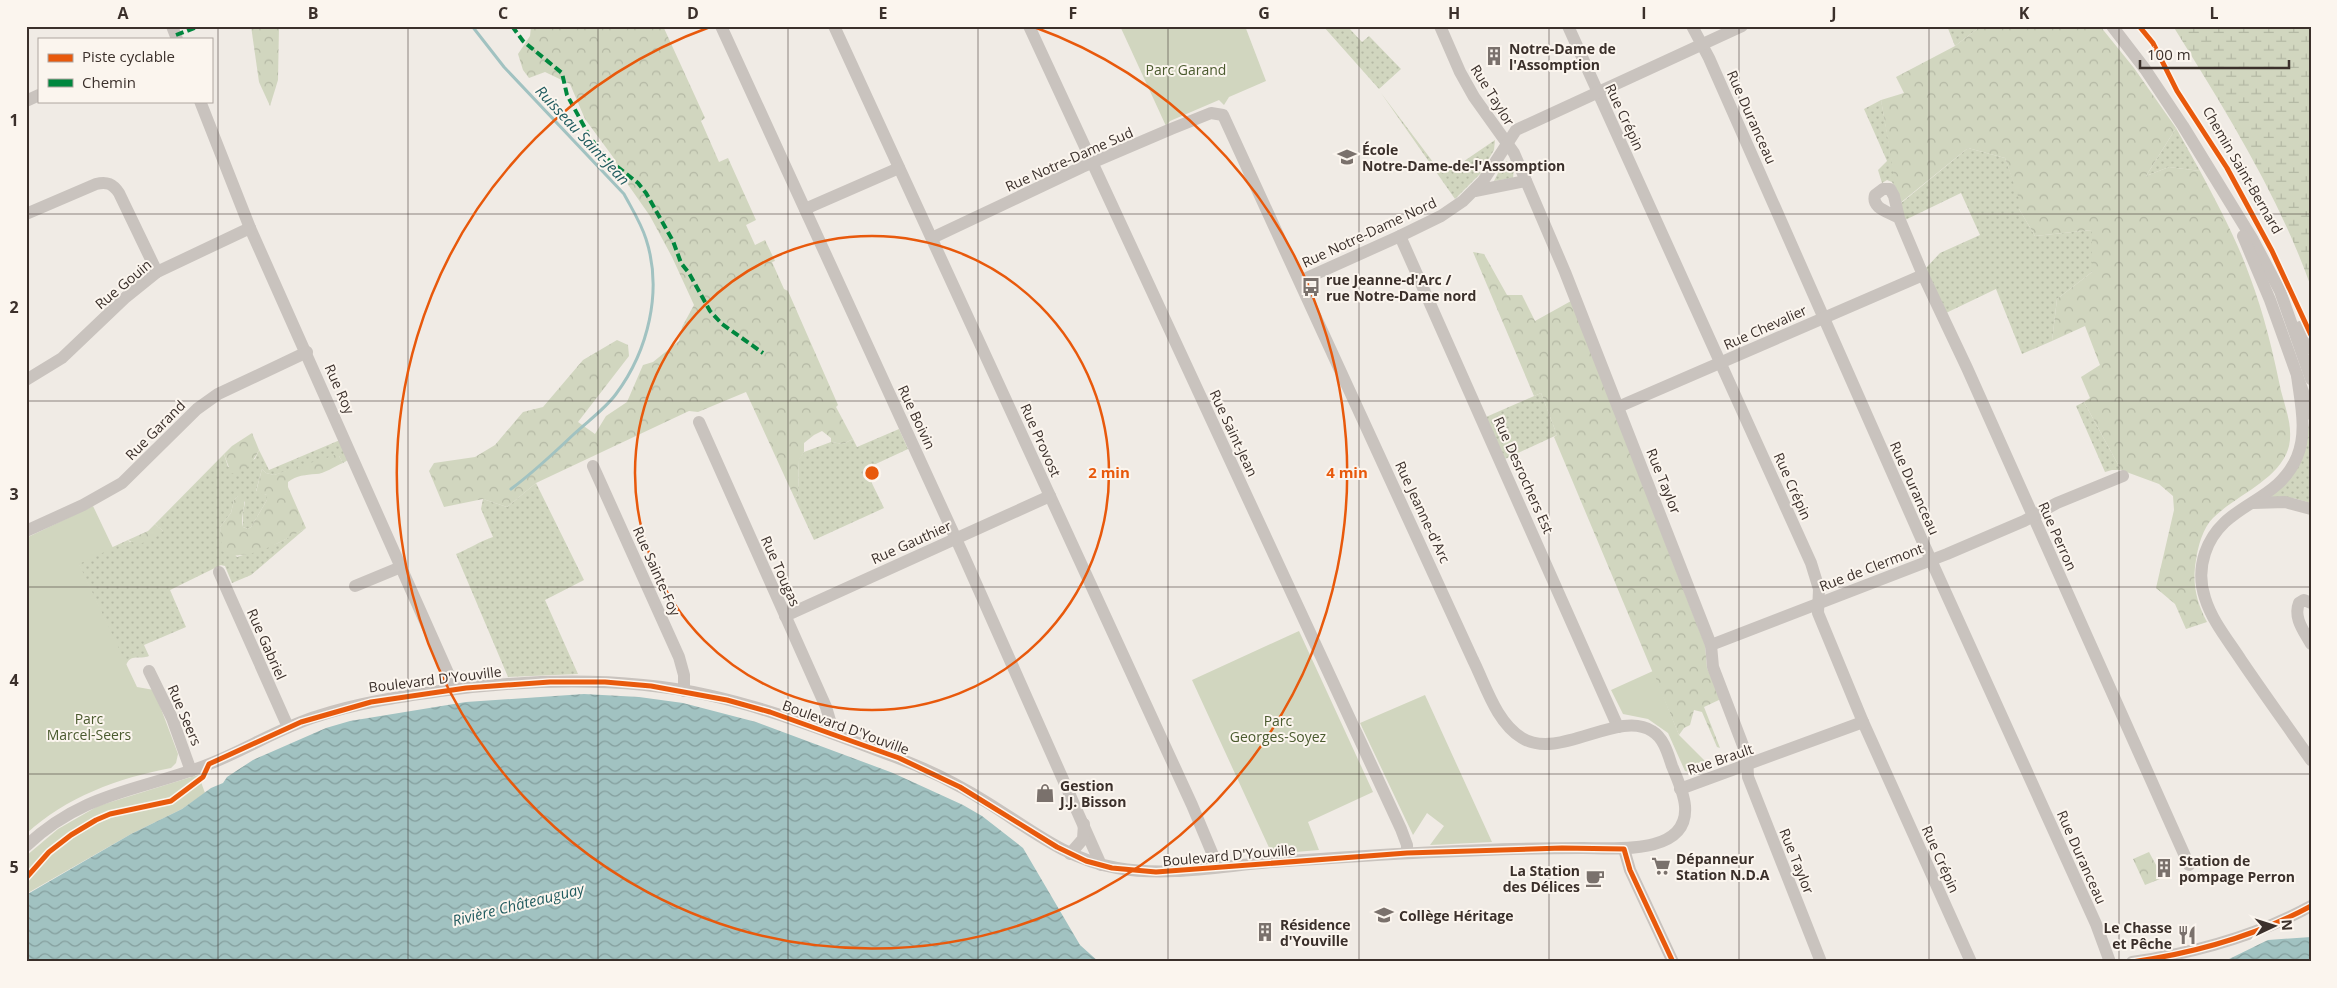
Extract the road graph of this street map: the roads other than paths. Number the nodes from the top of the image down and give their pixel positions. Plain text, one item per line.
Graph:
1 (721, 26) edge
2 (834, 26) edge
3 (1029, 26) edge
4 (1440, 26) edge
5 (1568, 26) edge
6 (1692, 26) edge
7 (1742, 26) edge
8 (2112, 26) edge
9 (1702, 45) junction
10 (1598, 92) junction
11 (38, 96) edge
12 (26, 101) edge
13 (200, 102) edge
14 (1219, 113) joint
15 (1507, 143) junction
16 (1092, 163) junction
17 (899, 168) junction
18 (1526, 181) junction
19 (1475, 191) junction
20 (2230, 204) junction
21 (805, 209) junction
22 (26, 214) edge
23 (1899, 218) dead end
24 (250, 228) junction
25 (1400, 236) junction
26 (932, 238) junction
27 (157, 272) junction
28 (1923, 275) junction
29 (1300, 281) junction
30 (2280, 292) junction
31 (1824, 318) junction
32 (2311, 349) edge
33 (307, 352) junction
34 (1720, 363) junction
35 (2297, 375) junction
36 (2311, 379) edge
37 (26, 380) edge
38 (1618, 407) junction
39 (2311, 414) edge
40 (699, 422) dead end
41 (593, 466) dead end
42 (2123, 476) dead end
43 (1050, 496) junction
44 (2253, 503) junction
45 (2311, 509) edge
46 (2033, 516) junction
47 (26, 531) edge
48 (956, 539) junction
49 (1931, 559) junction
50 (401, 567) junction
51 (219, 572) dead end
52 (355, 586) dead end
53 (2311, 603) edge
54 (1818, 604) junction
55 (785, 616) junction
56 (2311, 644) edge
57 (1711, 645) junction
58 (149, 671) dead end
59 (450, 690) junction
60 (684, 690) junction
61 (1864, 722) junction
62 (288, 727) junction
63 (1618, 727) junction
64 (831, 734) junction
65 (2311, 760) edge
66 (1746, 766) junction
67 (191, 771) junction
68 (1680, 789) junction
69 (1083, 822) junction
70 (26, 846) edge
71 (1624, 849) junction
72 (1407, 853) junction
73 (1070, 854) junction
74 (1101, 865) junction
75 (2189, 865) dead end
76 (1218, 867) junction
77 (2311, 906) edge
78 (1673, 962) edge
79 (1821, 962) edge
80 (1971, 962) edge
81 (2110, 962) edge
82 (2132, 962) edge

1 - 21 street, Rue Boivin
2 - 17 street, Rue Provost
3 - 16 street, Rue Saint-Jean
4 - 15 street, Rue Taylor
5 - 10 street, Rue Crépin
6 - 9 street, Rue Duranceau
7 - 9 street, Rue Notre-Dame Nord
8 - 20 street, Chemin Saint-Bernard
9 - 10 street, Rue Notre-Dame Nord
9 - 31 street, Rue Duranceau
10 - 15 street, Rue Notre-Dame Nord
10 - 34 street, Rue Crépin
11 - 12 street
13 - 24 street, Rue Roy
14 - 16 street, Rue Notre-Dame Sud
14 - 29 street, Rue Jeanne-d'Arc
15 - 18 street, Rue Taylor
15 - 19 street, Rue Notre-Dame Nord
16 - 26 street, Rue Notre-Dame Sud
16 - 72 street, Rue Saint-Jean
17 - 21 street
17 - 26 street, Rue Provost
18 - 19 street, Rue Notre-Dame Nord
18 - 38 street, Rue Taylor
19 - 25 street, Rue Notre-Dame Nord
20 - 30 street, Chemin Saint-Bernard
20 - 35 street, Chemin Saint-Bernard
21 - 48 street, Rue Boivin
22 - 27 street
23 - 28 street, Rue Perron
24 - 27 street, Rue Gouin
24 - 33 street, Rue Roy
25 - 29 street, Rue Notre-Dame Nord
25 - 63 street, Rue Desrochers Est
26 - 43 street, Rue Provost
27 - 37 street, Rue Gouin
28 - 31 street, Rue Chevalier
28 - 46 street, Rue Perron
29 - 63 street, Rue Jeanne-d'Arc
30 - 32 street
30 - 36 street, Chemin Saint-Bernard
31 - 34 street, Rue Chevalier
31 - 49 street, Rue Duranceau
33 - 47 street, Rue Garand
33 - 50 street, Rue Roy
34 - 38 street, Rue Chevalier
34 - 54 street, Rue Crépin
35 - 39 street, Chemin Saint-Bernard
35 - 44 street
38 - 57 street, Rue Taylor
40 - 55 street, Rue Tougas
41 - 60 street, Rue Sainte-Foy
42 - 46 street, Rue de Clermont
43 - 48 street, Rue Gauthier
43 - 76 street, Rue Provost
44 - 45 street
44 - 65 street
46 - 49 street, Rue de Clermont
46 - 75 street, Rue Perron
48 - 55 street, Rue Gauthier
48 - 69 street, Rue Boivin
49 - 54 street, Rue de Clermont
49 - 81 street, Rue Duranceau
50 - 52 street
50 - 59 street, Rue Roy
51 - 62 street, Rue Gabriel
53 - 56 street
54 - 57 street, Rue de Clermont
54 - 61 street, Rue Crépin
55 - 64 street, Rue Tougas
57 - 66 street, Rue Taylor
58 - 67 street, Rue Seers
59 - 60 street, Boulevard D'Youville
59 - 62 street, Boulevard D'Youville
60 - 64 street, Boulevard D'Youville
61 - 66 street, Rue Brault
61 - 80 street, Rue Crépin
62 - 67 street, Boulevard D'Youville
63 - 68 street, Rue Jeanne-d'Arc
64 - 73 street, Boulevard D'Youville
66 - 68 street, Rue Brault
66 - 79 street, Rue Taylor
67 - 70 street, Boulevard D'Youville
68 - 71 street, Rue Brault
69 - 73 street
69 - 74 street, Rue Boivin
71 - 72 street, Boulevard D'Youville
71 - 78 street
72 - 76 street, Boulevard D'Youville
73 - 74 street, Boulevard D'Youville
74 - 76 street, Boulevard D'Youville
77 - 82 street

